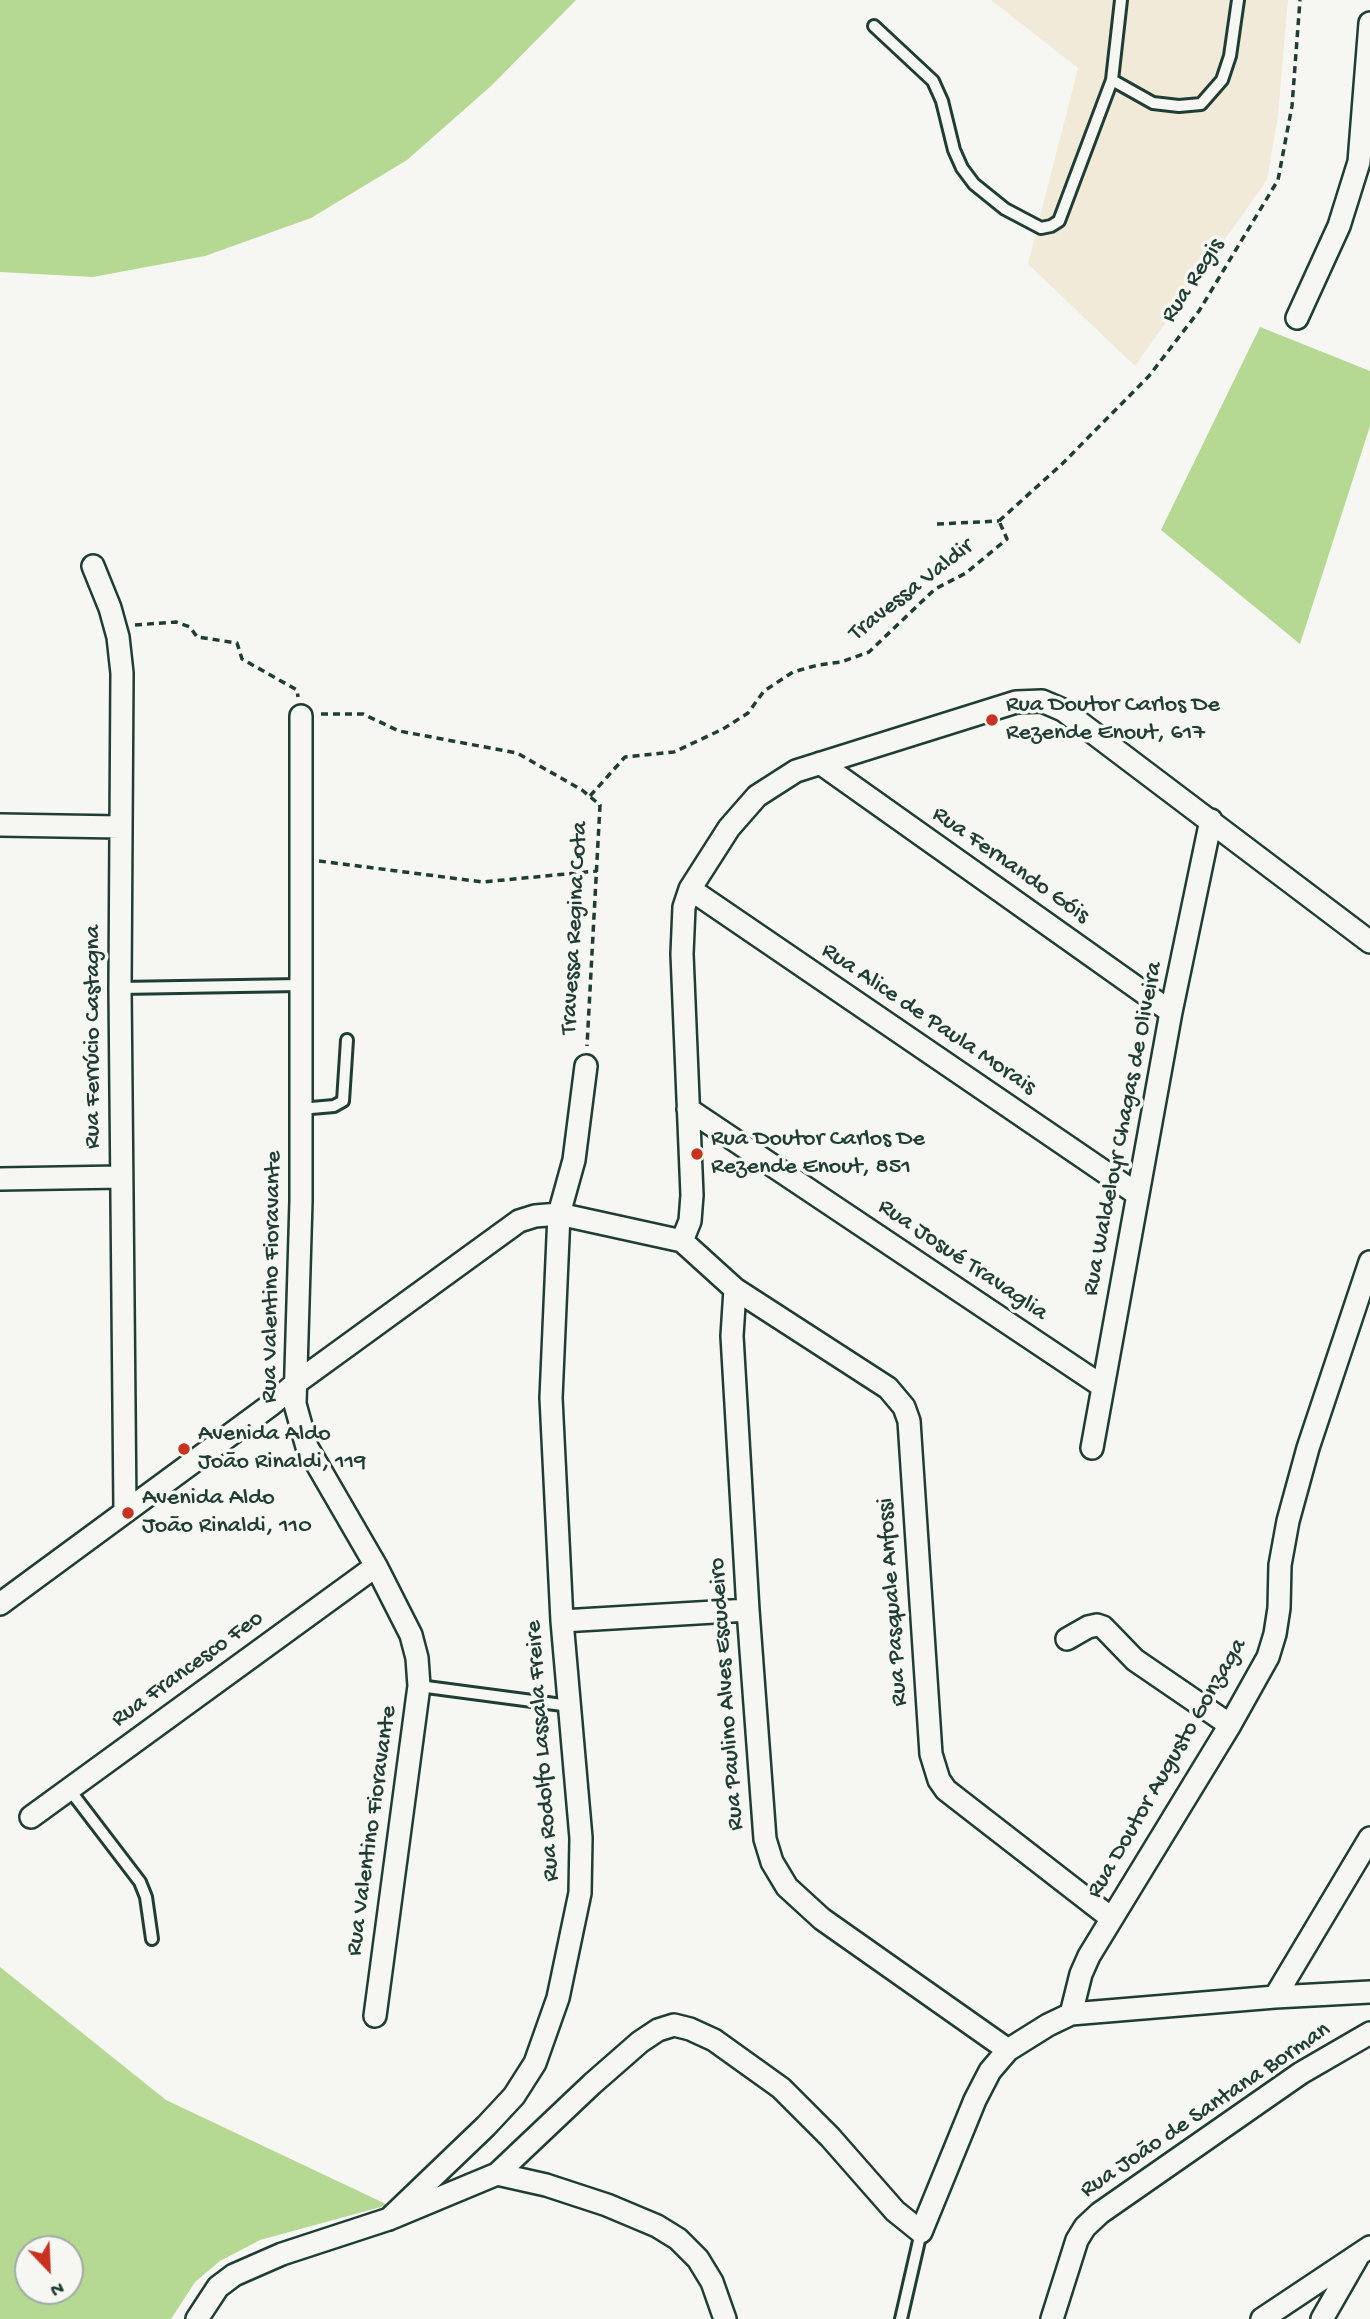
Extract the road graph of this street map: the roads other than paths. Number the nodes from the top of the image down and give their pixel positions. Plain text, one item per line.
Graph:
1 (1121, 0) edge
2 (1238, 0) edge
3 (1370, 23) edge
4 (873, 26) dead end
5 (1112, 80) junction
6 (1297, 318) dead end
7 (93, 566) dead end
8 (301, 716) road end
9 (820, 763) junction
10 (1210, 820) junction
11 (0, 825) edge
12 (120, 827) junction
13 (690, 889) junction
14 (1370, 943) edge
15 (300, 985) junction
16 (120, 988) junction
17 (1171, 1012) junction
18 (347, 1040) dead end
19 (586, 1066) road end
20 (300, 1109) junction
21 (688, 1109) junction
22 (121, 1177) junction
23 (0, 1179) edge
24 (1137, 1194) junction
25 (559, 1214) junction
26 (682, 1241) junction
27 (1370, 1262) edge
28 (735, 1289) junction
29 (296, 1383) junction
30 (1102, 1386) junction
31 (1092, 1448) dead end
32 (125, 1511) junction
33 (376, 1566) junction
34 (0, 1604) edge
35 (748, 1610) junction
36 (562, 1621) junction
37 (1067, 1639) dead end
38 (419, 1686) junction
39 (570, 1706) junction
40 (1230, 1725) junction
41 (69, 1789) junction
42 (31, 1817) dead end
43 (1370, 1838) edge
44 (1111, 1918) junction
45 (152, 1939) dead end
46 (1370, 1992) edge
47 (1275, 1997) junction
48 (1071, 2014) junction
49 (376, 2016) dead end
50 (1370, 2033) edge
51 (1008, 2050) junction
52 (497, 2175) junction
53 (389, 2219) junction
54 (921, 2232) junction
55 (1370, 2234) edge
56 (1365, 2250) edge
57 (197, 2319) edge
58 (725, 2319) edge
59 (901, 2319) edge
60 (1052, 2319) edge
61 (1262, 2319) edge
62 (1322, 2319) edge

1 - 5 lane
2 - 5 lane
3 - 6 street
4 - 5 lane
7 - 12 street, Rua Ferrúcio Castagna
8 - 15 street, Rua Valentino Fioravante
9 - 10 street
9 - 13 street
9 - 17 street, Rua Fernando Góis
10 - 14 street
10 - 17 street, Rua Waldeloyr Chagas de Oliveira
11 - 12 street
12 - 16 street, Rua Ferrúcio Castagna
13 - 21 street
13 - 24 street, Rua Alice de Paula Morais
15 - 16 lane
15 - 20 street, Rua Valentino Fioravante
16 - 22 street, Rua Ferrúcio Castagna
17 - 24 street, Rua Waldeloyr Chagas de Oliveira
18 - 20 lane
19 - 25 street, Rua Rodolfo Lassala Freire
20 - 29 street, Rua Valentino Fioravante
21 - 26 street
21 - 30 street, Rua Josué Travaglia
22 - 23 street
22 - 32 street, Rua Ferrúcio Castagna
24 - 30 street, Rua Waldeloyr Chagas de Oliveira
25 - 26 street
25 - 29 street
25 - 36 street, Rua Rodolfo Lassala Freire
26 - 28 street
27 - 40 street, Rua Doutor Augusto Gonzaga
28 - 35 street, Rua Paulino Alves Escudeiro
28 - 44 street, Rua Pasquale Anfossi
29 - 32 street
29 - 33 street, Rua Valentino Fioravante
30 - 31 street, Rua Waldeloyr Chagas de Oliveira
32 - 34 street
33 - 38 street, Rua Valentino Fioravante
33 - 41 street, Rua Francesco Feo
35 - 36 street
35 - 51 street, Rua Paulino Alves Escudeiro
36 - 39 street, Rua Rodolfo Lassala Freire
37 - 40 street
38 - 39 lane
38 - 49 street, Rua Valentino Fioravante
39 - 53 street, Rua Rodolfo Lassala Freire
40 - 44 street, Rua Doutor Augusto Gonzaga
41 - 42 street, Rua Francesco Feo
41 - 45 lane
43 - 47 street
44 - 48 street, Rua Doutor Augusto Gonzaga
46 - 47 street
47 - 48 street
48 - 51 street
50 - 60 street, Rua João de Santana Borman
51 - 54 street
52 - 53 street
52 - 54 street
52 - 58 street
53 - 57 street
54 - 59 lane
55 - 56 street
56 - 61 street
56 - 62 street

